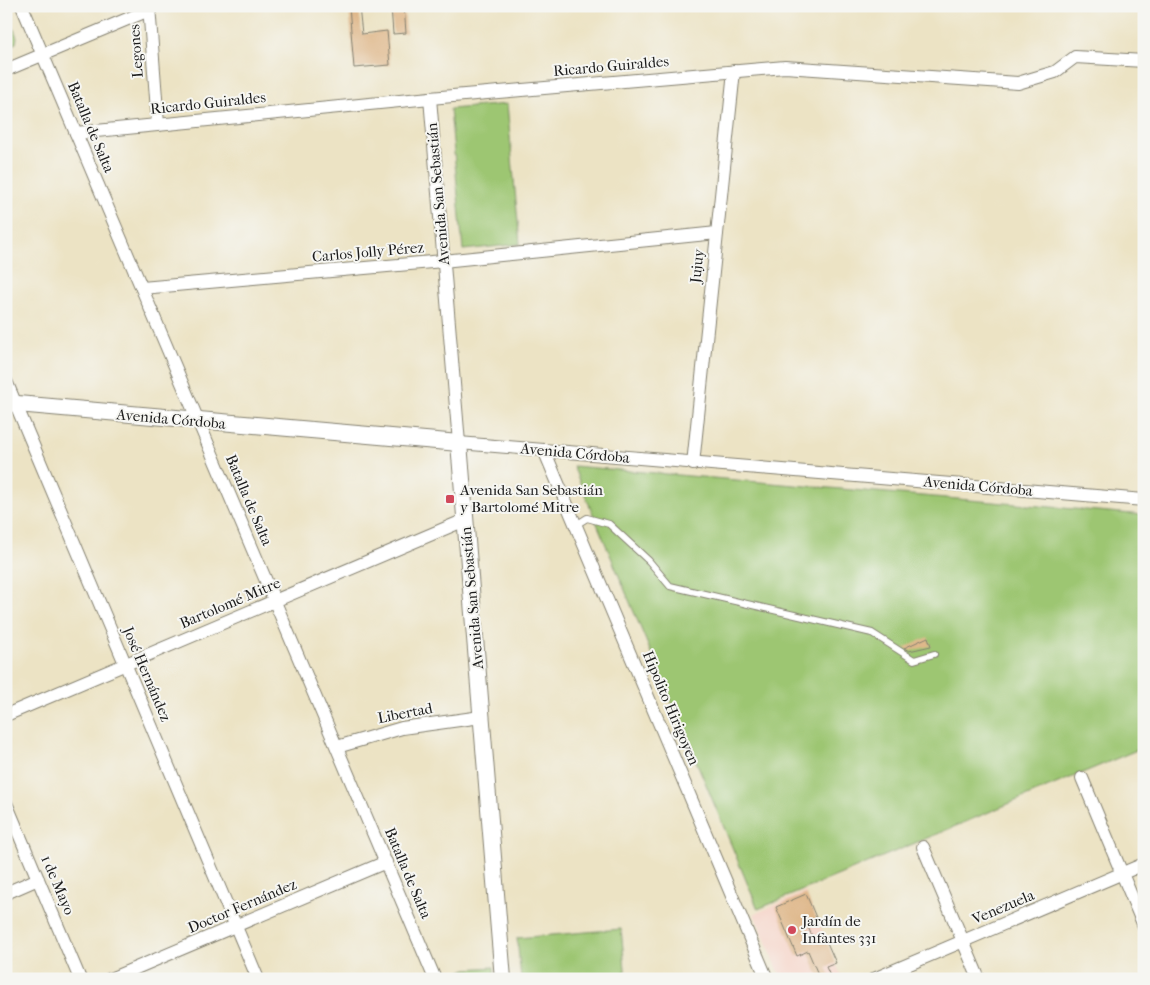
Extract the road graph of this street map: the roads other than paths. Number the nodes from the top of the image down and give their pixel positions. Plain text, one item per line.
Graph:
1 (22, 6) edge
2 (149, 8) edge
3 (42, 55) junction
4 (1144, 61) edge
5 (6, 70) edge
6 (734, 71) junction
7 (430, 98) junction
8 (158, 124) junction
9 (76, 133) junction
10 (717, 233) junction
11 (444, 261) junction
12 (142, 288) junction
13 (6, 381) edge
14 (11, 404) edge
15 (198, 422) junction
16 (459, 443) junction
17 (544, 450) junction
18 (693, 464) junction
19 (1144, 500) edge
20 (465, 520) junction
21 (576, 525) junction
22 (275, 602) junction
23 (934, 654) dead end
24 (126, 664) junction
25 (6, 715) edge
26 (481, 717) junction
27 (337, 747) junction
28 (1082, 778) dead end
29 (6, 803) edge
30 (923, 847) dead end
31 (386, 862) junction
32 (1144, 864) edge
33 (1122, 874) junction
34 (38, 878) junction
35 (6, 893) edge
36 (236, 926) junction
37 (1144, 926) edge
38 (963, 941) junction
39 (80, 979) edge
40 (110, 979) edge
41 (258, 979) edge
42 (435, 979) edge
43 (503, 979) edge
44 (767, 979) edge
45 (874, 979) edge
46 (979, 979) edge

1 - 3 street, Batalla de Salta
2 - 3 street
2 - 8 street, Legones
3 - 5 street
3 - 9 street, Batalla de Salta
4 - 6 street, Ricardo Guiraldes
6 - 7 street, Ricardo Guiraldes
6 - 10 street, Jujuy
7 - 8 street, Ricardo Guiraldes
7 - 11 street, Avenida San Sebastián
8 - 9 street, Ricardo Guiraldes
9 - 12 street, Batalla de Salta
10 - 11 street, Carlos Jolly Pérez
10 - 18 street, Jujuy
11 - 12 street, Carlos Jolly Pérez
11 - 16 street, Avenida San Sebastián
12 - 15 street, Batalla de Salta
13 - 14 street, José Hernández
14 - 15 street, Avenida Córdoba
14 - 24 street, José Hernández
15 - 16 street, Avenida Córdoba
15 - 22 street, Batalla de Salta
16 - 17 street, Avenida Córdoba
16 - 20 street, Avenida San Sebastián
17 - 18 street, Avenida Córdoba
17 - 21 street, Hipolito Hirigoyen
18 - 19 street, Avenida Córdoba
20 - 22 street, Bartolomé Mitre
20 - 26 street, Avenida San Sebastián
21 - 23 lane
21 - 44 street, Hipolito Hirigoyen
22 - 24 street, Bartolomé Mitre
22 - 27 street, Batalla de Salta
24 - 25 street, Bartolomé Mitre
24 - 36 street, José Hernández
26 - 27 street, Libertad
26 - 43 street, Avenida San Sebastián
27 - 31 street, Batalla de Salta
28 - 33 street
29 - 34 street, 1 de Mayo
30 - 38 street
31 - 36 street, Doctor Fernández
31 - 42 street, Batalla de Salta
32 - 33 street, Venezuela
33 - 37 street
33 - 38 street, Venezuela
34 - 35 street
34 - 39 street, 1 de Mayo
36 - 40 street, Doctor Fernández
36 - 41 street, José Hernández
38 - 45 street, Venezuela
38 - 46 street

